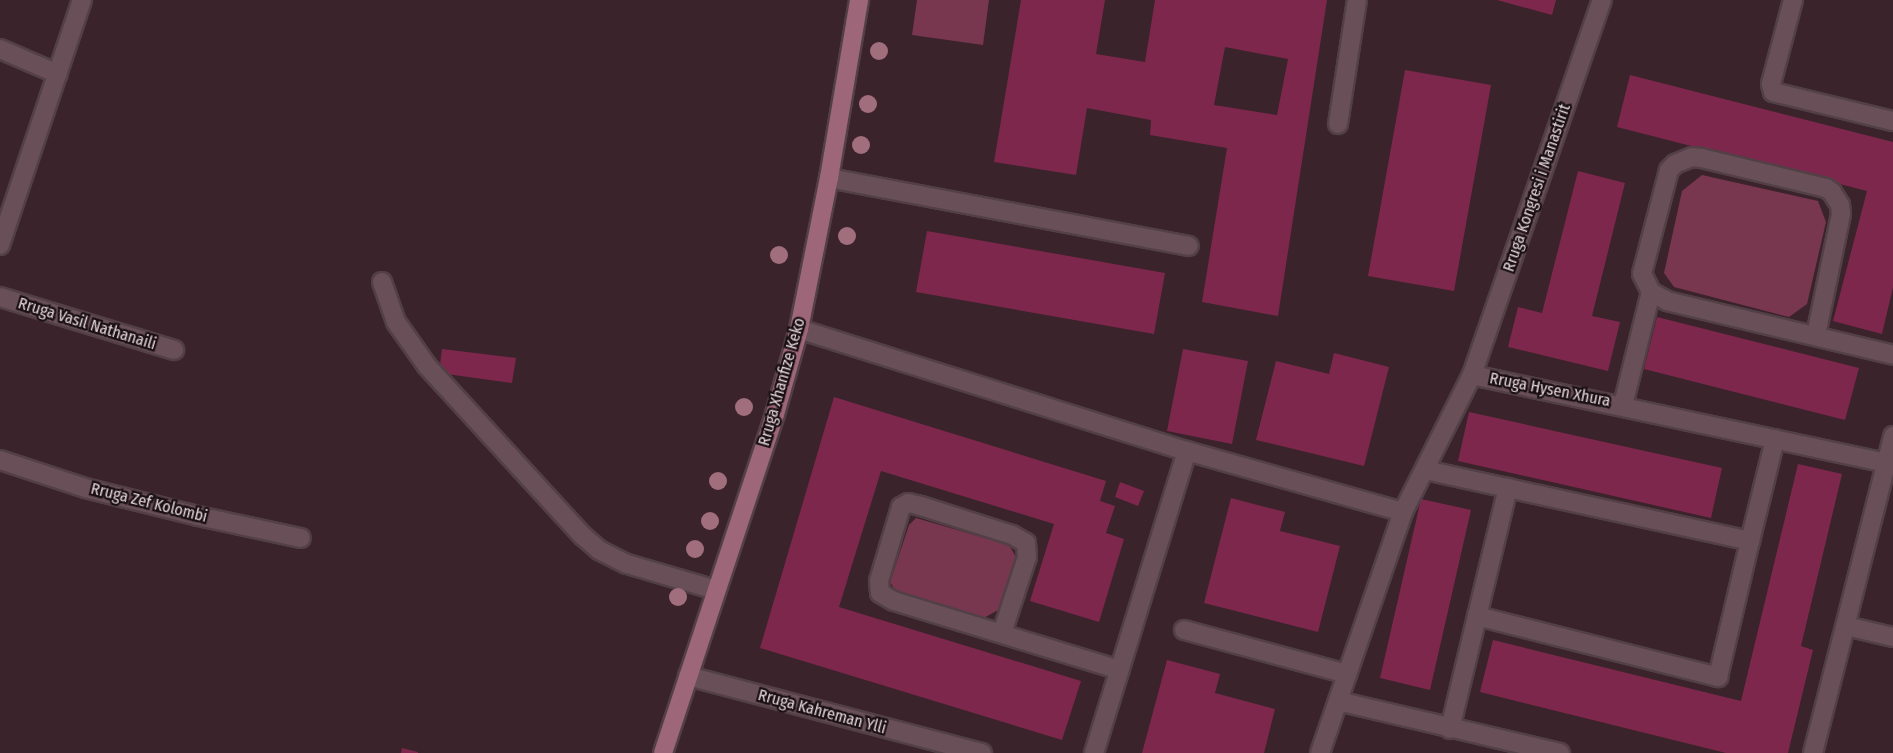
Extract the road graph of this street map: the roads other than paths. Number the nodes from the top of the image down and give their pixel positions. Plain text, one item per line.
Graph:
1 (82, 0) edge
2 (859, 0) edge
3 (1357, 0) edge
4 (1602, 0) edge
5 (1792, 0) edge
6 (0, 49) edge
7 (58, 74) junction
8 (1893, 121) edge
9 (1338, 124) dead end
10 (829, 178) junction
11 (0, 245) edge
12 (1189, 246) dead end
13 (382, 282) dead end
14 (1651, 292) junction
15 (0, 297) edge
16 (799, 329) junction
17 (1816, 335) junction
18 (174, 350) dead end
19 (1893, 355) edge
20 (1472, 375) junction
21 (1623, 405) junction
22 (1893, 436) edge
23 (1775, 439) junction
24 (1187, 451) junction
25 (0, 460) edge
26 (1886, 463) junction
27 (1425, 470) junction
28 (1508, 488) junction
29 (1403, 512) junction
30 (301, 538) dead end
31 (1750, 542) junction
32 (716, 590) junction
33 (1477, 616) junction
34 (1846, 626) junction
35 (1184, 630) dead end
36 (1002, 633) junction
37 (1893, 637) edge
38 (1120, 670) junction
39 (1347, 674) junction
40 (688, 676) junction
41 (1338, 701) junction
42 (1449, 729) junction
43 (955, 749) edge
44 (663, 753) edge
45 (980, 753) edge
46 (1094, 753) edge
47 (1320, 753) edge
48 (1560, 753) edge
49 (1813, 753) edge

1 - 7 street
2 - 10 main road, Rruga Xhanfize Keko
3 - 9 street
4 - 20 street, Rruga Kongresi i Manastirit
5 - 8 street
6 - 7 street
7 - 11 street
10 - 12 street
10 - 16 main road, Rruga Xhanfize Keko
13 - 32 street
14 - 17 street
14 - 17 street
14 - 21 street
15 - 18 street, Rruga Vasil Nathanaili
16 - 24 street
16 - 32 main road, Rruga Xhanfize Keko
17 - 19 street
20 - 21 street, Rruga Hysen Xhura
20 - 27 street, Rruga Hysen Xhura
21 - 23 street, Rruga Hysen Xhura
22 - 26 street
23 - 26 street, Rruga Hysen Xhura
23 - 31 street
24 - 29 street
24 - 38 street
25 - 30 street, Rruga Zef Kolombi
26 - 34 street
27 - 28 street
27 - 29 street, Rruga Hysen Xhura
28 - 31 street
28 - 33 street
29 - 39 street, Rruga Hysen Xhura
31 - 33 street
32 - 40 main road, Rruga Xhanfize Keko
33 - 42 street
34 - 37 street
34 - 49 street
35 - 39 street
36 - 36 street
36 - 38 street
38 - 46 street
39 - 41 street, Rruga Hysen Xhura
40 - 43 street, Rruga Kahreman Ylli
40 - 44 main road, Rruga Xhanfize Keko
41 - 42 street
41 - 47 street, Rruga Hysen Xhura
42 - 48 street
43 - 45 street, Rruga Kahreman Ylli

